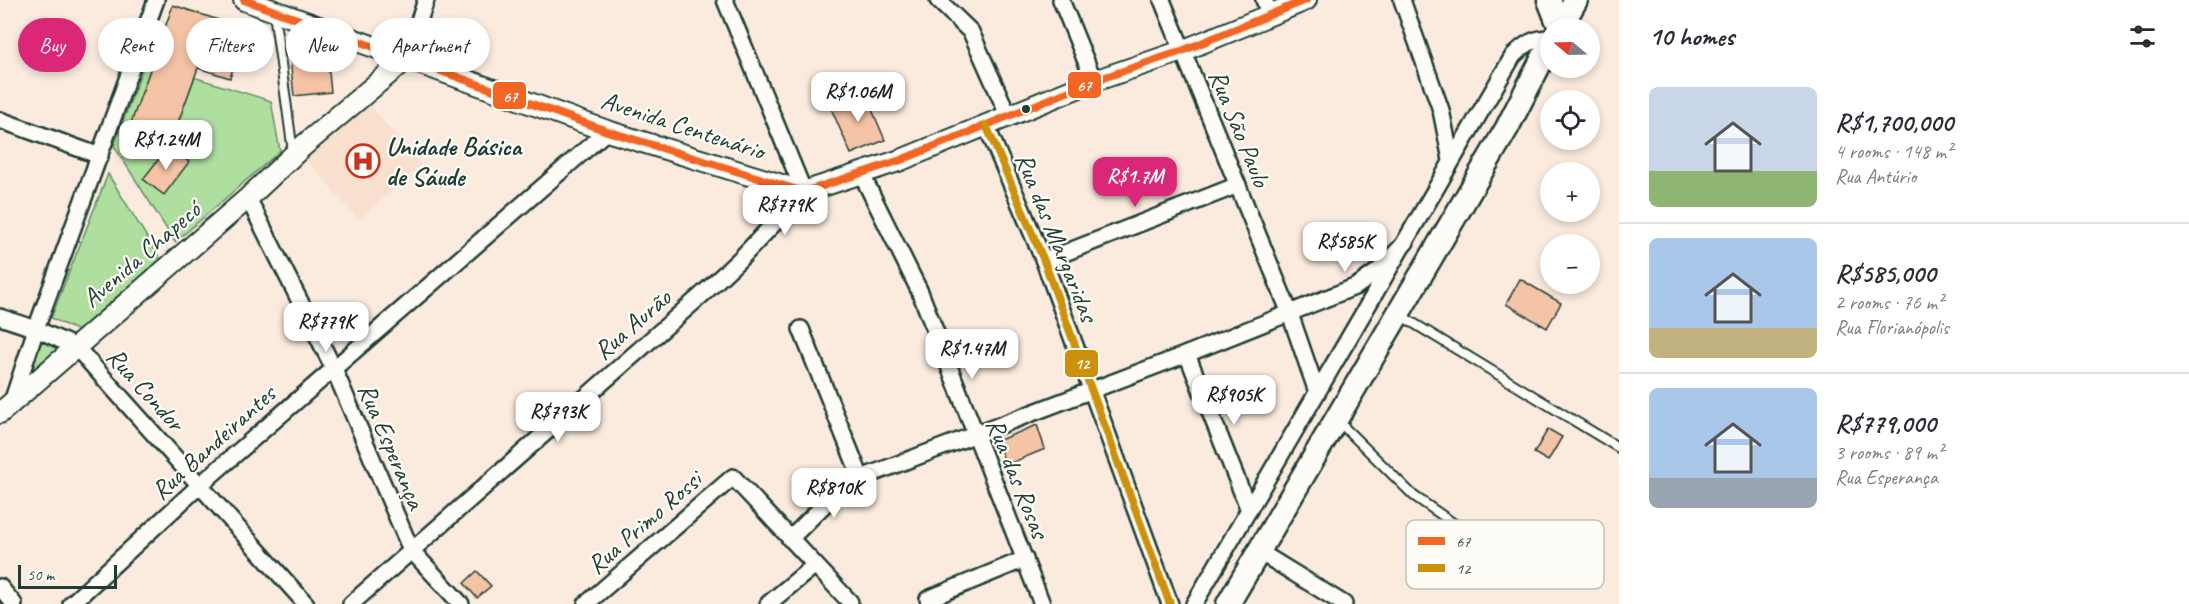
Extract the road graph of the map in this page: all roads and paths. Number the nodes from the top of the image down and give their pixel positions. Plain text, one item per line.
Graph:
1 (156, 0) edge
2 (244, 0) edge
3 (426, 0) edge
4 (725, 0) edge
5 (938, 0) edge
6 (1061, 0) edge
7 (1162, 0) edge
8 (1306, 0) edge
9 (1402, 0) edge
10 (1549, 0) edge
11 (1576, 0) edge
12 (1267, 7) edge
13 (273, 11) junction
14 (420, 18) edge
15 (1556, 18) edge
16 (1566, 18) edge
17 (1540, 38) edge
18 (370, 45) edge
19 (1182, 51) junction
20 (1540, 62) edge
21 (390, 72) edge
22 (445, 72) edge
23 (1094, 81) junction
24 (1009, 117) junction
25 (0, 120) edge
26 (986, 125) junction
27 (607, 130) junction
28 (293, 155) junction
29 (100, 156) junction
30 (1451, 160) junction
31 (861, 173) junction
32 (1238, 185) junction
33 (804, 192) junction
34 (248, 198) junction
35 (1406, 242) junction
36 (1044, 261) junction
37 (1289, 311) junction
38 (1397, 313) junction
39 (0, 317) edge
40 (36, 329) junction
41 (801, 329) dead end
42 (76, 347) junction
43 (1187, 354) junction
44 (333, 369) junction
45 (1089, 389) junction
46 (1317, 392) junction
47 (6, 408) edge
48 (1336, 419) junction
49 (974, 433) junction
50 (1619, 448) edge
51 (861, 478) junction
52 (200, 485) junction
53 (1249, 510) junction
54 (1449, 520) edge
55 (790, 538) junction
56 (411, 550) junction
57 (1258, 551) junction
58 (1025, 559) junction
59 (815, 565) junction
60 (0, 587) edge
61 (928, 599) dead end
62 (850, 602) dead end
63 (14, 604) edge
64 (71, 604) edge
65 (306, 604) edge
66 (351, 604) edge
67 (461, 604) edge
68 (586, 604) edge
69 (768, 604) edge
70 (1042, 604) edge
71 (1170, 604) edge
72 (1194, 604) edge
73 (1228, 604) edge
74 (1344, 604) edge

1 - 29 street
2 - 13 street, Avenida Centenário
3 - 14 street
4 - 33 street
5 - 24 street
6 - 23 street
7 - 19 street, Rua São Paulo
8 - 12 street
9 - 30 street
10 - 15 main road
11 - 16 main road
12 - 19 street
13 - 18 street, Avenida Centenário
13 - 28 lane
17 - 30 street
19 - 23 street
19 - 32 street, Rua São Paulo
20 - 38 main road
21 - 28 street, Avenida Chapecó
22 - 27 street, Avenida Centenário
23 - 24 street
24 - 26 street
25 - 29 street
26 - 31 street
26 - 36 street, Rua das Margaridas
27 - 33 street, Avenida Centenário
27 - 44 street, Rua Bandeirantes
28 - 34 street, Avenida Chapecó
29 - 40 street
30 - 35 street
31 - 33 street
31 - 49 street, Rua das Rosas
32 - 36 street
32 - 37 street, Rua São Paulo
33 - 56 street, Rua Aurão
34 - 42 street, Avenida Chapecó
34 - 44 street, Rua Esperança
35 - 37 street
35 - 46 street
36 - 45 street, Rua das Margaridas
37 - 43 street
37 - 46 street, Rua São Paulo
38 - 48 main road
38 - 50 lane
39 - 40 street, Rua Condor
40 - 42 street, Rua Condor
40 - 47 street
41 - 51 street
42 - 47 street, Avenida Chapecó
42 - 52 street, Rua Condor
43 - 45 street
43 - 53 street
44 - 52 street, Rua Bandeirantes
44 - 56 street, Rua Esperança
45 - 49 street
45 - 71 street, Rua das Margaridas
46 - 53 street
48 - 54 lane
48 - 57 main road
49 - 51 street
49 - 58 street, Rua das Rosas
51 - 55 street
52 - 64 street, Rua Bandeirantes
52 - 65 street, Rua Condor
53 - 72 street
55 - 59 street
55 - 68 street, Rua Primo Rossi
56 - 66 street, Rua Aurão
56 - 67 street, Rua Esperança
57 - 73 main road
57 - 74 street
58 - 61 street
58 - 70 street, Rua das Rosas
59 - 62 street
59 - 69 street
60 - 63 street

